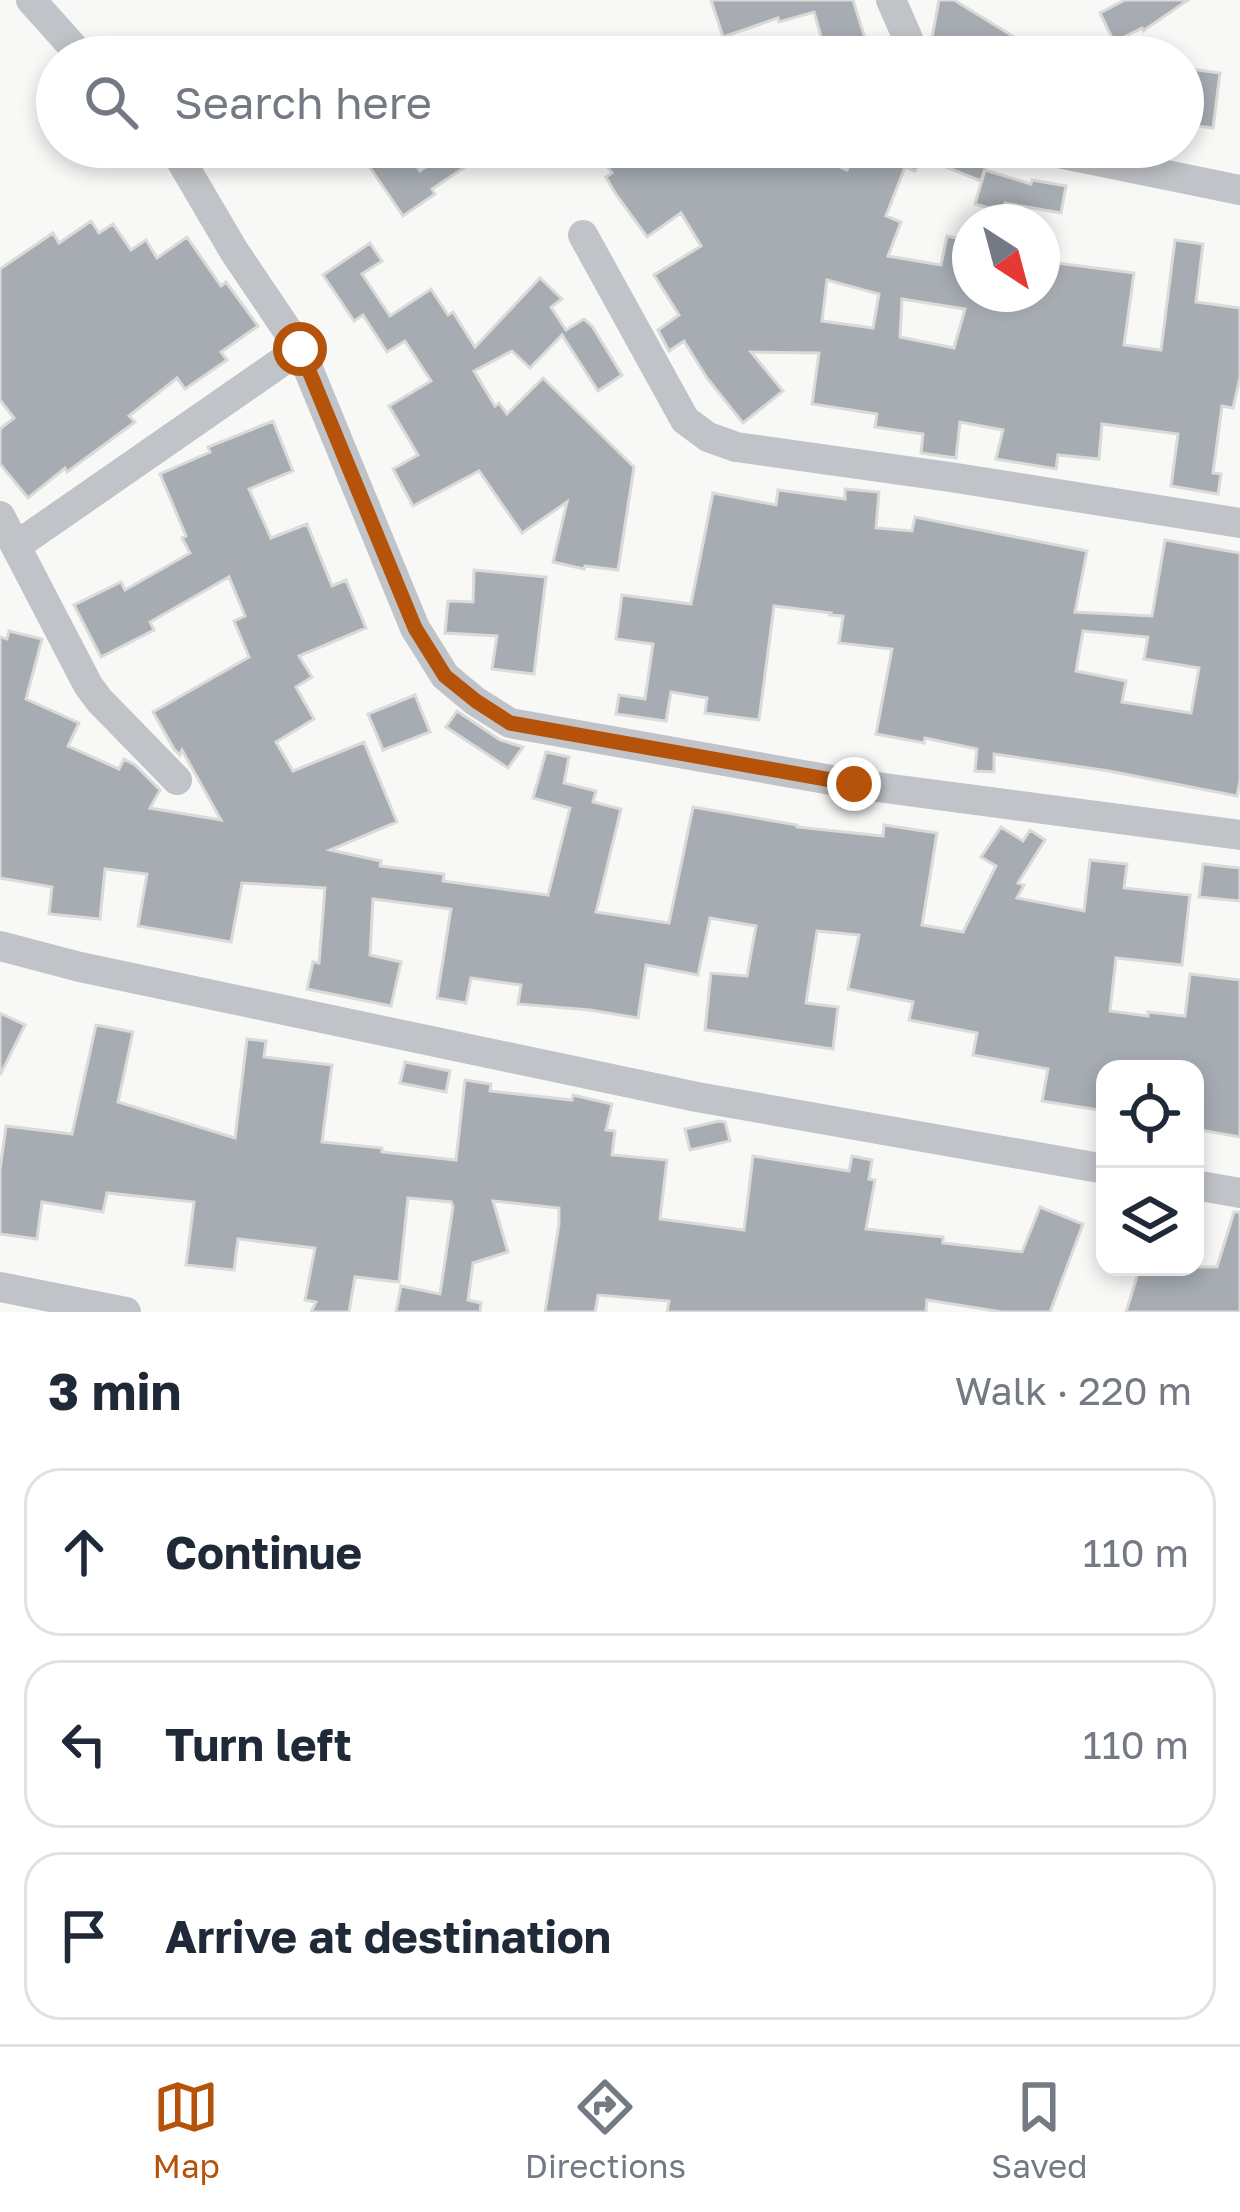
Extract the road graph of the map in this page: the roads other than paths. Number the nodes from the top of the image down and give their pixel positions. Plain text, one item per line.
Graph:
1 (31, 0) edge
2 (891, 0) edge
3 (63, 36) edge
4 (907, 36) edge
5 (185, 168) edge
6 (1132, 168) edge
7 (1240, 190) edge
8 (583, 235) dead end
9 (300, 349) junction
10 (0, 516) edge
11 (1240, 524) edge
12 (16, 546) junction
13 (177, 780) dead end
14 (1240, 835) edge
15 (0, 946) edge
16 (1099, 1168) edge
17 (1204, 1187) edge
18 (1240, 1193) edge
19 (0, 1287) edge
20 (126, 1312) edge

1 - 3 street
2 - 4 street
5 - 9 street
6 - 7 street
8 - 11 street
9 - 12 street
9 - 14 street
10 - 12 street
12 - 13 street
15 - 16 street
17 - 18 street
19 - 20 street

